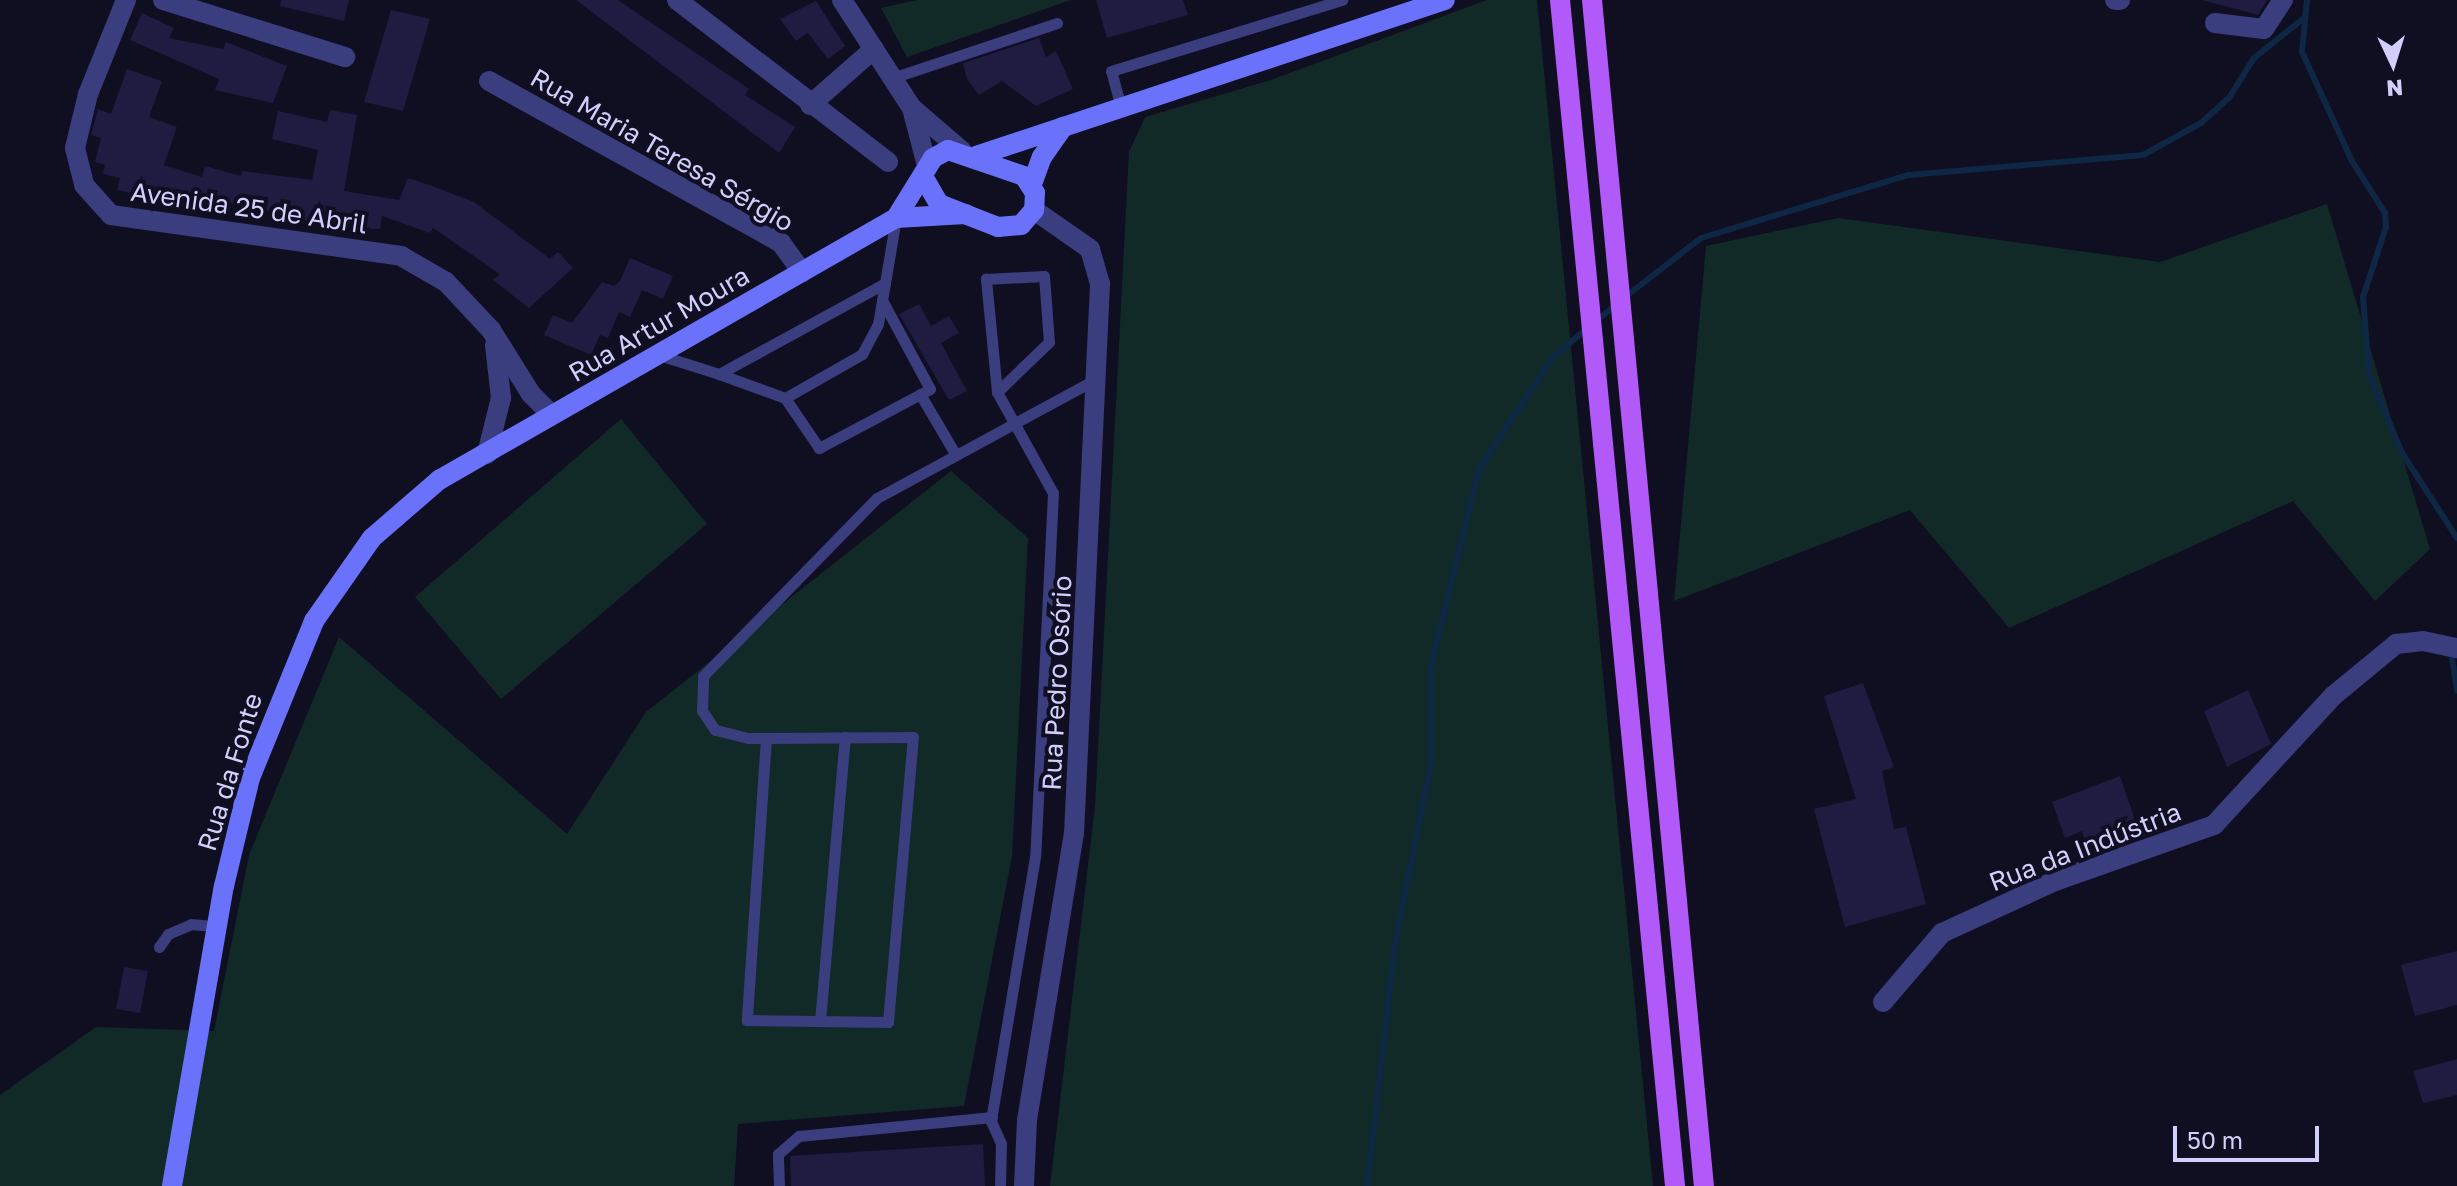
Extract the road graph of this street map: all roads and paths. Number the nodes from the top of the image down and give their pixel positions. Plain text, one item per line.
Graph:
1 (126, 0) edge
2 (163, 0) edge
3 (677, 0) edge
4 (842, 0) edge
5 (1342, 0) edge
6 (1445, 0) edge
7 (1560, 0) edge
8 (1592, 0) edge
9 (2283, 0) edge
10 (1057, 23) dead end
11 (2215, 23) dead end
12 (874, 49) junction
13 (345, 57) dead end
14 (892, 78) junction
15 (489, 81) dead end
16 (1120, 104) junction
17 (810, 105) junction
18 (912, 108) junction
19 (1063, 127) junction
20 (969, 154) junction
21 (888, 162) dead end
22 (926, 172) junction
23 (1032, 184) junction
24 (1034, 210) junction
25 (966, 214) junction
26 (896, 218) junction
27 (802, 272) junction
28 (885, 283) junction
29 (882, 300) junction
30 (491, 330) junction
31 (658, 355) junction
32 (719, 374) junction
33 (1094, 380) junction
34 (997, 392) junction
35 (920, 394) junction
36 (785, 398) junction
37 (552, 415) junction
38 (1014, 426) junction
39 (487, 454) junction
40 (956, 455) junction
41 (2457, 648) edge
42 (845, 737) junction
43 (766, 738) junction
44 (216, 926) junction
45 (159, 947) dead end
46 (1883, 1002) dead end
47 (820, 1021) junction
48 (992, 1117) junction
49 (172, 1186) edge
50 (779, 1186) edge
51 (1000, 1186) edge
52 (1024, 1186) edge
53 (1675, 1186) edge
54 (1704, 1186) edge

1 - 30 street, Avenida 25 de Abril
2 - 13 street
3 - 17 street
4 - 12 street
5 - 16 lane
6 - 16 main road
7 - 53 main road
8 - 54 main road
9 - 11 street
10 - 14 lane
12 - 14 street
12 - 17 street
14 - 18 street
15 - 27 street, Rua Maria Teresa Sérgio
16 - 19 main road
17 - 21 street
18 - 20 street
18 - 22 street
19 - 20 main road
19 - 23 main road
20 - 22 main road
20 - 23 main road
22 - 25 main road
22 - 26 main road
23 - 24 main road
24 - 25 main road
24 - 33 street, Rua Pedro Osório
25 - 26 main road
26 - 27 main road, Rua Artur Moura
26 - 28 lane
27 - 31 main road, Rua Artur Moura
28 - 29 lane
28 - 32 lane
29 - 35 lane
29 - 36 lane
30 - 37 street, Avenida 25 de Abril
30 - 39 street
31 - 32 lane
31 - 37 main road, Rua Artur Moura
32 - 36 lane
33 - 38 lane
33 - 52 street, Rua Pedro Osório
34 - 34 lane
34 - 38 lane
35 - 36 lane
35 - 40 lane
37 - 39 main road, Rua Artur Moura
38 - 40 lane
38 - 48 lane
39 - 44 main road, Rua da Fonte
40 - 43 lane
41 - 46 street, Rua da Indústria
42 - 43 lane
42 - 47 lane
42 - 47 lane
43 - 47 lane
44 - 45 lane
44 - 49 main road, Rua da Fonte
48 - 50 lane
48 - 51 lane

